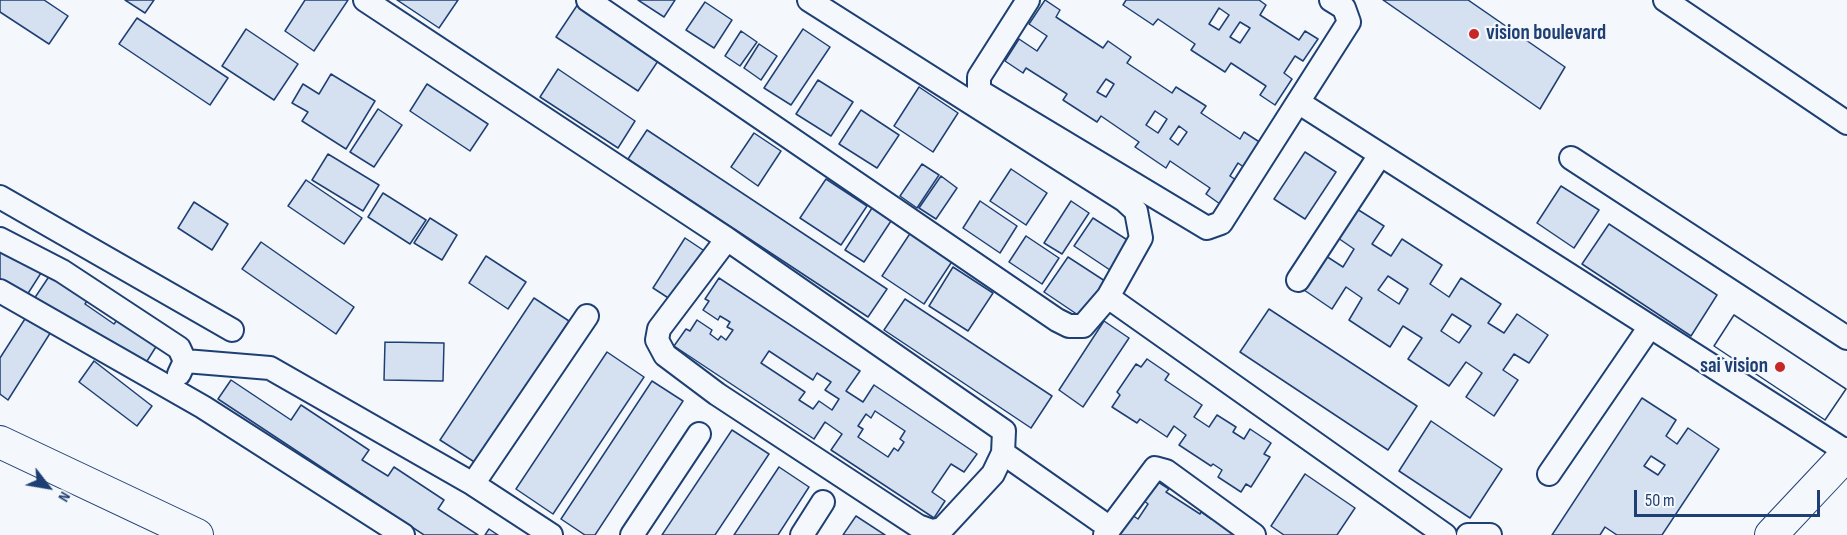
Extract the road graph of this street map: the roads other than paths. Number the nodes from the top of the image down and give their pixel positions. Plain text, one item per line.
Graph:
1 (365, 0) edge
2 (588, 0) edge
3 (809, 0) edge
4 (1028, 0) edge
5 (1331, 0) edge
6 (1665, 0) edge
7 (1298, 102) junction
8 (1847, 123) edge
9 (1380, 155) junction
10 (1571, 158) dead end
11 (0, 196) edge
12 (0, 239) edge
13 (727, 239) junction
14 (1298, 280) dead end
15 (0, 291) edge
16 (1108, 297) junction
17 (587, 315) dead end
18 (1649, 328) junction
19 (232, 330) dead end
20 (1847, 338) edge
21 (185, 361) junction
22 (170, 388) junction
23 (699, 434) dead end
24 (0, 442) edge
25 (1003, 453) junction
26 (1847, 453) edge
27 (1549, 474) dead end
28 (473, 484) junction
29 (823, 502) dead end
30 (1108, 531) edge
31 (197, 535) edge
32 (403, 535) edge
33 (551, 535) edge
34 (633, 535) edge
35 (802, 535) edge
36 (1254, 535) edge
37 (1445, 535) edge
38 (1468, 535) edge
39 (1490, 535) edge
40 (1771, 535) edge

1 - 13 street
2 - 16 street
3 - 16 street
4 - 7 street
5 - 7 street
6 - 8 street
7 - 9 street
9 - 14 street
9 - 18 street
10 - 20 street
11 - 19 street
12 - 21 street
13 - 25 street
13 - 25 street
15 - 22 street
16 - 37 street
17 - 28 street
18 - 26 street
18 - 27 street
21 - 22 street
21 - 28 street
22 - 32 street
23 - 34 street
24 - 31 street
25 - 30 street
26 - 40 street
28 - 33 street
29 - 35 street
30 - 36 street
38 - 39 street

